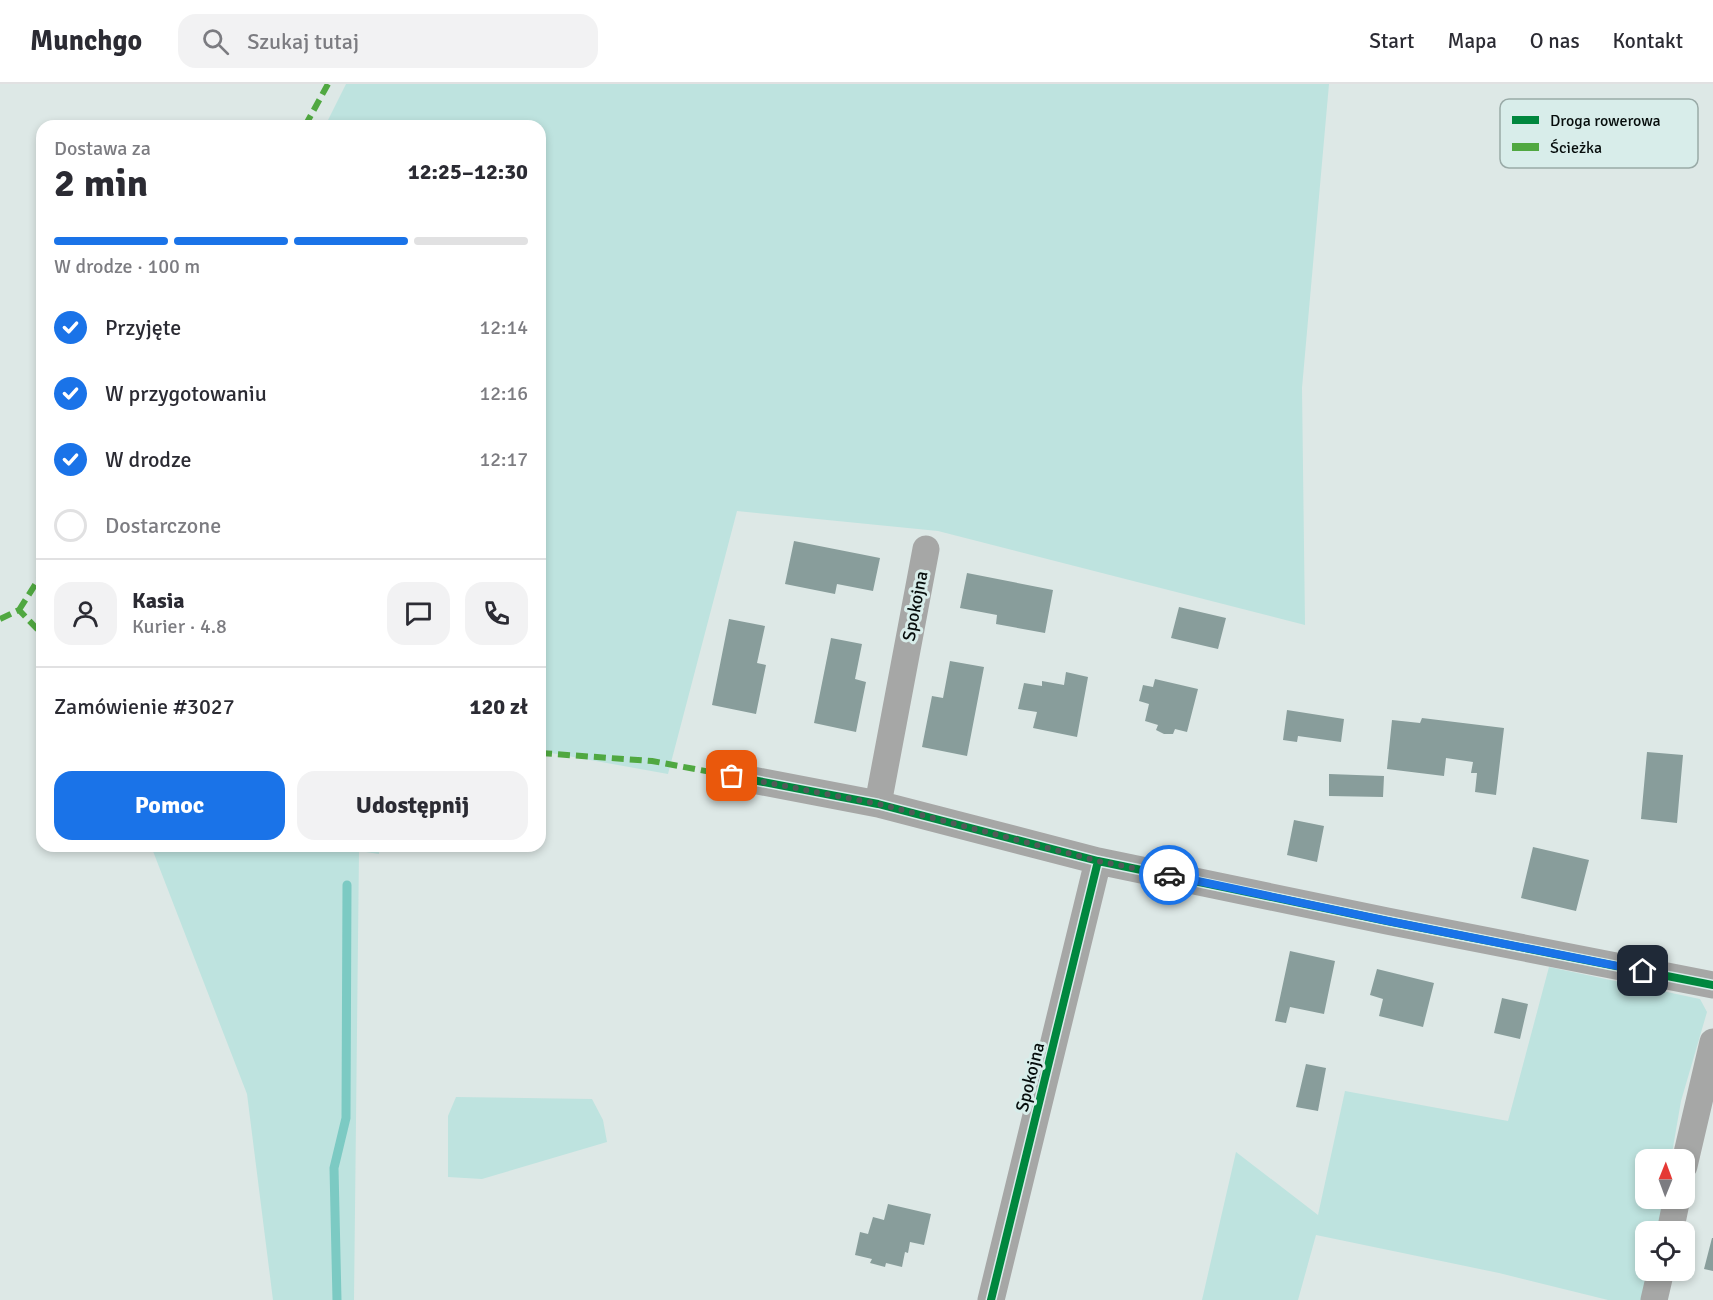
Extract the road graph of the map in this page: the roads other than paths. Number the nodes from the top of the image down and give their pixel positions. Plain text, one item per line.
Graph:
1 (926, 549) dead end
2 (732, 776) dead end
3 (879, 804) junction
4 (1098, 861) junction
5 (1713, 985) edge
6 (1713, 1042) edge
7 (1688, 1149) edge
8 (1658, 1281) edge
9 (991, 1300) edge
10 (1654, 1300) edge

1 - 3 street, Spokojna
2 - 3 street
3 - 4 street
4 - 5 street
4 - 9 street, Spokojna
6 - 7 street
8 - 10 street

